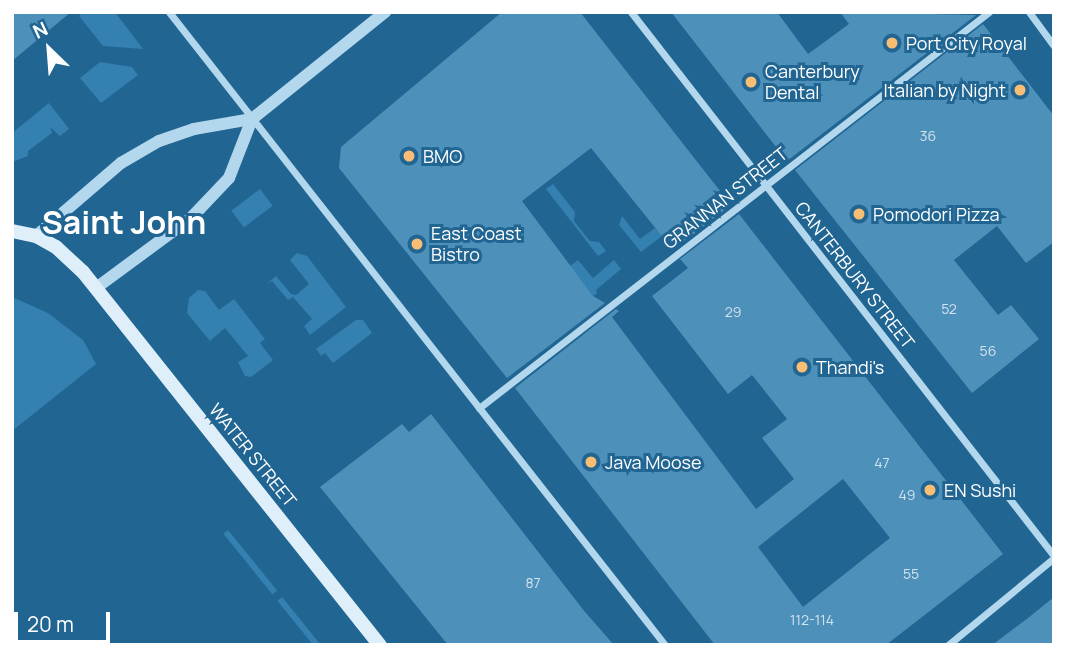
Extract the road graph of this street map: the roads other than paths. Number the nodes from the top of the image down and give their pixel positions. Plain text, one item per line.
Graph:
1 (169, 12) edge
2 (385, 12) edge
3 (631, 12) edge
4 (989, 12) edge
5 (1029, 12) edge
6 (1054, 46) edge
7 (252, 119) junction
8 (766, 186) junction
9 (12, 231) edge
10 (36, 236) junction
11 (96, 288) junction
12 (479, 408) junction
13 (1054, 557) edge
14 (380, 645) edge
15 (665, 645) edge
16 (948, 645) edge

1 - 7 street
2 - 7 street
3 - 8 street, CANTERBURY STREET
4 - 8 street, GRANNAN STREET
5 - 6 street
7 - 10 street
7 - 11 street
7 - 12 street
8 - 12 street, GRANNAN STREET
8 - 13 street, CANTERBURY STREET
9 - 10 main road
10 - 11 main road, WATER STREET
11 - 14 main road, WATER STREET
12 - 15 street
13 - 16 street

